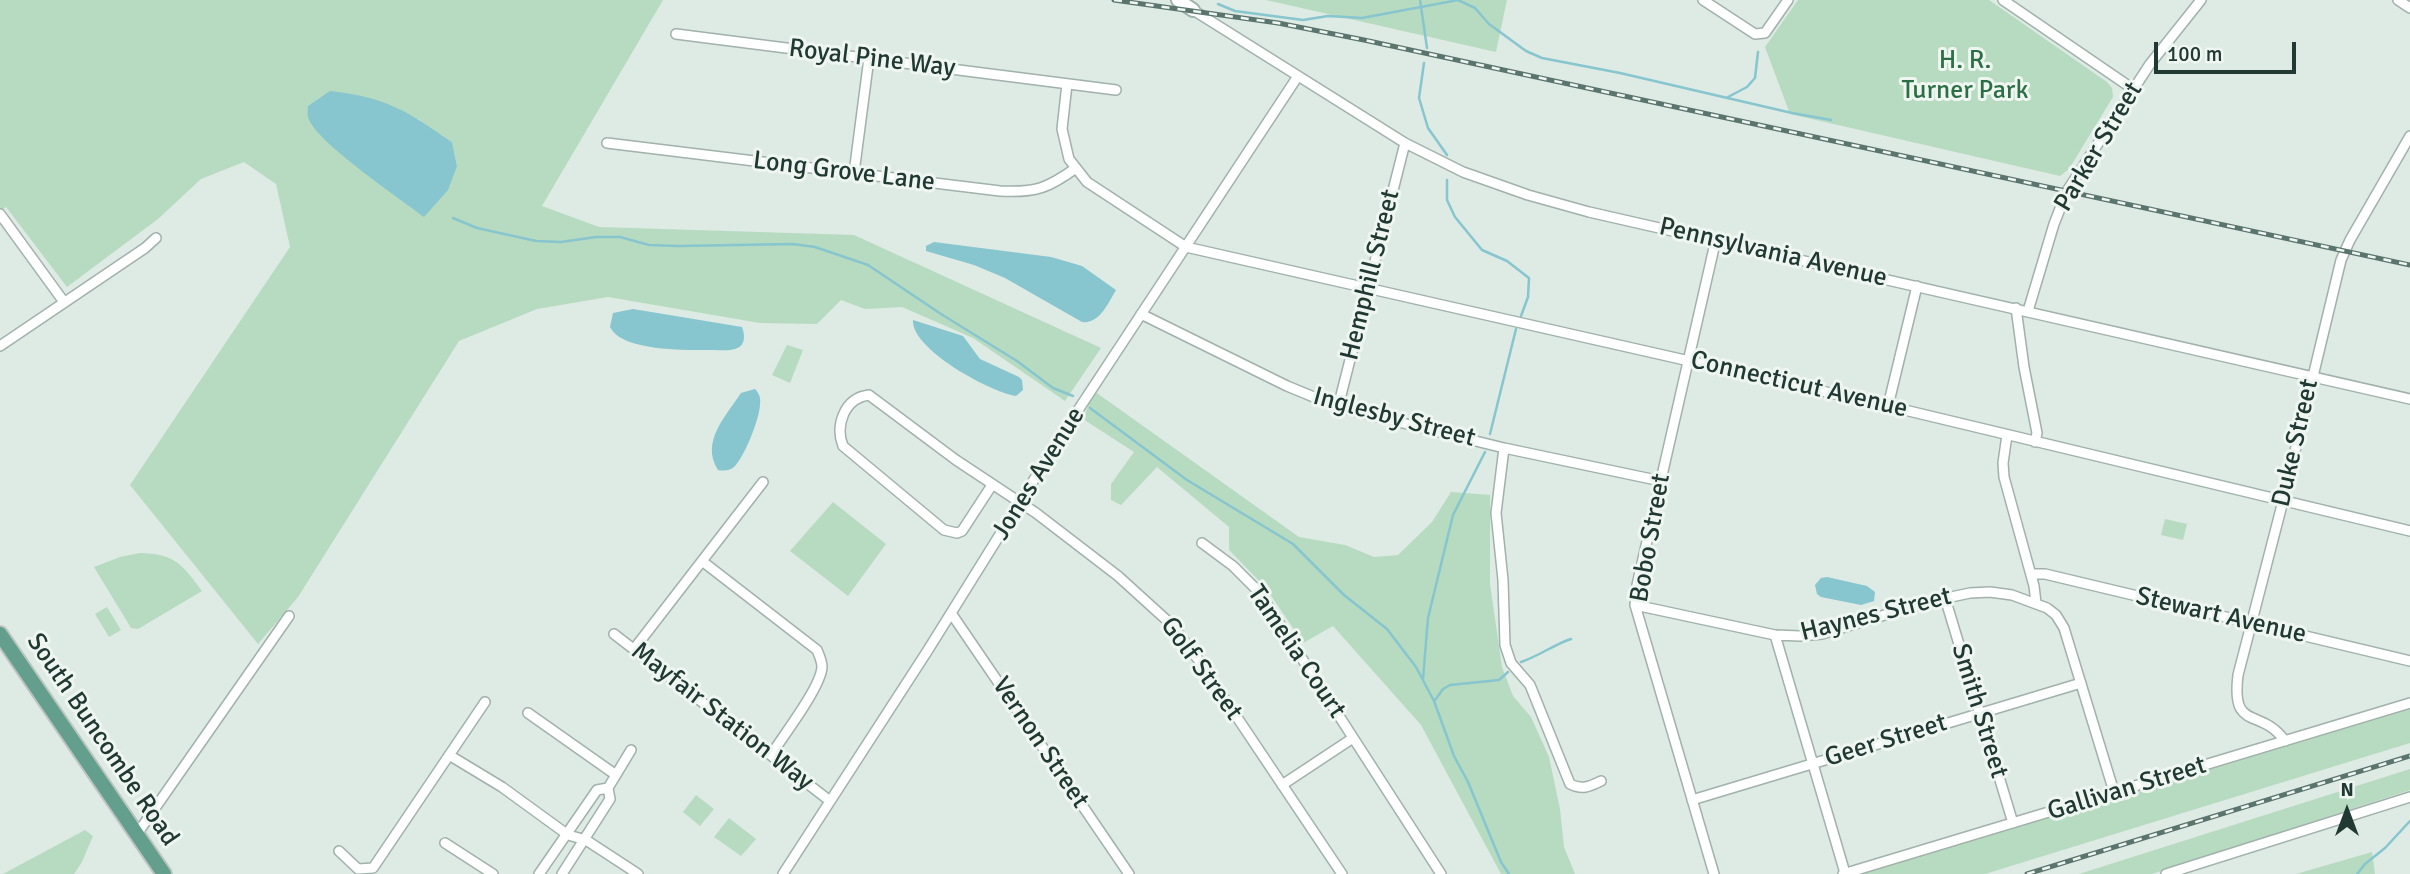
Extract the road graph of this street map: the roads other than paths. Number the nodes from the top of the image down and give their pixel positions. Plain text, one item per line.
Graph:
1 (1178, 0) edge
2 (1703, 0) edge
3 (1788, 0) edge
4 (2003, 0) edge
5 (2200, 0) edge
6 (2398, 0) edge
7 (2410, 8) edge
8 (1193, 10) joint
9 (676, 34) dead end
10 (869, 58) junction
11 (1298, 76) junction
12 (1068, 84) junction
13 (2133, 89) junction
14 (1116, 90) dead end
15 (2410, 136) edge
16 (607, 143) dead end
17 (1405, 143) junction
18 (1076, 168) junction
19 (854, 173) junction
20 (0, 214) edge
21 (156, 238) dead end
22 (1716, 239) junction
23 (1186, 247) junction
24 (1917, 286) junction
25 (1367, 288) junction
26 (64, 302) junction
27 (2016, 308) junction
28 (2028, 311) junction
29 (1141, 314) junction
30 (0, 346) edge
31 (1689, 360) junction
32 (2312, 377) junction
33 (2410, 399) edge
34 (1888, 406) junction
35 (1338, 407) junction
36 (2007, 435) junction
37 (2035, 442) junction
38 (1504, 448) junction
39 (1661, 481) junction
40 (763, 482) dead end
41 (992, 485) junction
42 (2283, 500) junction
43 (1020, 503) junction
44 (2410, 531) edge
45 (1202, 543) dead end
46 (702, 561) junction
47 (2031, 574) junction
48 (1945, 598) junction
49 (2036, 603) junction
50 (1635, 605) junction
51 (951, 614) junction
52 (289, 616) dead end
53 (2251, 622) junction
54 (0, 634) edge
55 (614, 634) dead end
56 (1775, 635) junction
57 (635, 649) junction
58 (2410, 661) edge
59 (2081, 683) junction
60 (485, 702) dead end
61 (2410, 704) edge
62 (528, 713) dead end
63 (1980, 713) junction
64 (1353, 738) junction
65 (2285, 741) junction
66 (631, 750) dead end
67 (449, 755) junction
68 (771, 755) junction
69 (1811, 764) junction
70 (616, 775) junction
71 (1601, 781) dead end
72 (1282, 785) junction
73 (608, 788) junction
74 (2114, 792) junction
75 (2410, 797) edge
76 (1692, 800) junction
77 (830, 801) junction
78 (2012, 823) junction
79 (137, 834) junction
80 (568, 835) junction
81 (586, 840) junction
82 (445, 843) dead end
83 (339, 851) dead end
84 (164, 874) edge
85 (493, 874) edge
86 (539, 874) edge
87 (562, 874) edge
88 (638, 874) edge
89 (783, 874) edge
90 (1129, 874) edge
91 (1342, 874) edge
92 (1441, 874) edge
93 (1714, 874) edge
94 (1844, 874) edge
95 (2166, 874) edge

1 - 8 street, Pennsylvania Avenue
2 - 3 street
4 - 13 street
5 - 13 street, Parker Street
6 - 7 street
8 - 11 street, Pennsylvania Avenue
9 - 10 street, Royal Pine Way
10 - 12 street, Royal Pine Way
10 - 19 street
11 - 17 street, Pennsylvania Avenue
11 - 23 street, Jones Avenue
12 - 14 street, Royal Pine Way
12 - 18 street
13 - 28 street, Parker Street
15 - 32 street, Duke Street
16 - 19 street, Long Grove Lane
17 - 22 street, Pennsylvania Avenue
17 - 25 street, Hemphill Street
18 - 19 street, Long Grove Lane
18 - 23 street
20 - 26 street
21 - 26 street
22 - 24 street, Pennsylvania Avenue
22 - 31 street, Bobo Street
23 - 25 street, Connecticut Avenue
23 - 29 street, Jones Avenue
24 - 27 street, Pennsylvania Avenue
24 - 34 street
25 - 31 street, Connecticut Avenue
25 - 35 street, Hemphill Street
26 - 30 street
27 - 28 street, Pennsylvania Avenue
27 - 37 street
28 - 32 street, Pennsylvania Avenue
29 - 35 street, Inglesby Street
29 - 43 street, Jones Avenue
31 - 34 street, Connecticut Avenue
31 - 39 street, Bobo Street
32 - 33 street, Pennsylvania Avenue
32 - 42 street, Duke Street
34 - 36 street, Connecticut Avenue
35 - 38 street, Inglesby Street
36 - 37 street, Connecticut Avenue
36 - 47 street
37 - 42 street, Connecticut Avenue
38 - 39 street, Inglesby Street
38 - 71 street
39 - 50 street, Bobo Street
40 - 46 street
41 - 41 street, Golf Street
41 - 43 street, Golf Street
42 - 44 street, Connecticut Avenue
42 - 53 street, Duke Street
43 - 51 street, Jones Avenue
43 - 72 street, Golf Street
45 - 64 street, Tamelia Court
46 - 57 street
46 - 68 street
47 - 49 street
47 - 53 street, Stewart Avenue
48 - 49 street, Haynes Street
48 - 56 street, Haynes Street
48 - 63 street, Smith Street
49 - 59 street
50 - 56 street, Haynes Street
50 - 76 street, Bobo Street
51 - 77 street, Jones Avenue
51 - 90 street, Vernon Street
52 - 79 street
53 - 58 street, Stewart Avenue
53 - 65 street, Duke Street
54 - 79 main road, South Buncombe Road
55 - 57 street, Mayfair Station Way
56 - 69 street
57 - 68 street, Mayfair Station Way
59 - 63 street, Geer Street
59 - 74 street
60 - 67 street
61 - 65 street, Gallivan Street
62 - 70 street
63 - 69 street, Geer Street
63 - 78 street, Smith Street
64 - 72 street
64 - 92 street, Tamelia Court
65 - 74 street, Gallivan Street
66 - 70 street
67 - 80 street
67 - 83 street
68 - 77 street, Mayfair Station Way
69 - 76 street, Geer Street
69 - 94 street
70 - 73 street
72 - 91 street, Golf Street
73 - 80 street
73 - 81 street
74 - 78 street, Gallivan Street
75 - 95 street
76 - 93 street, Bobo Street
77 - 89 street, Jones Avenue
78 - 94 street, Gallivan Street
79 - 84 main road, South Buncombe Road
80 - 81 street
80 - 86 street
81 - 87 street
81 - 88 street
82 - 85 street

